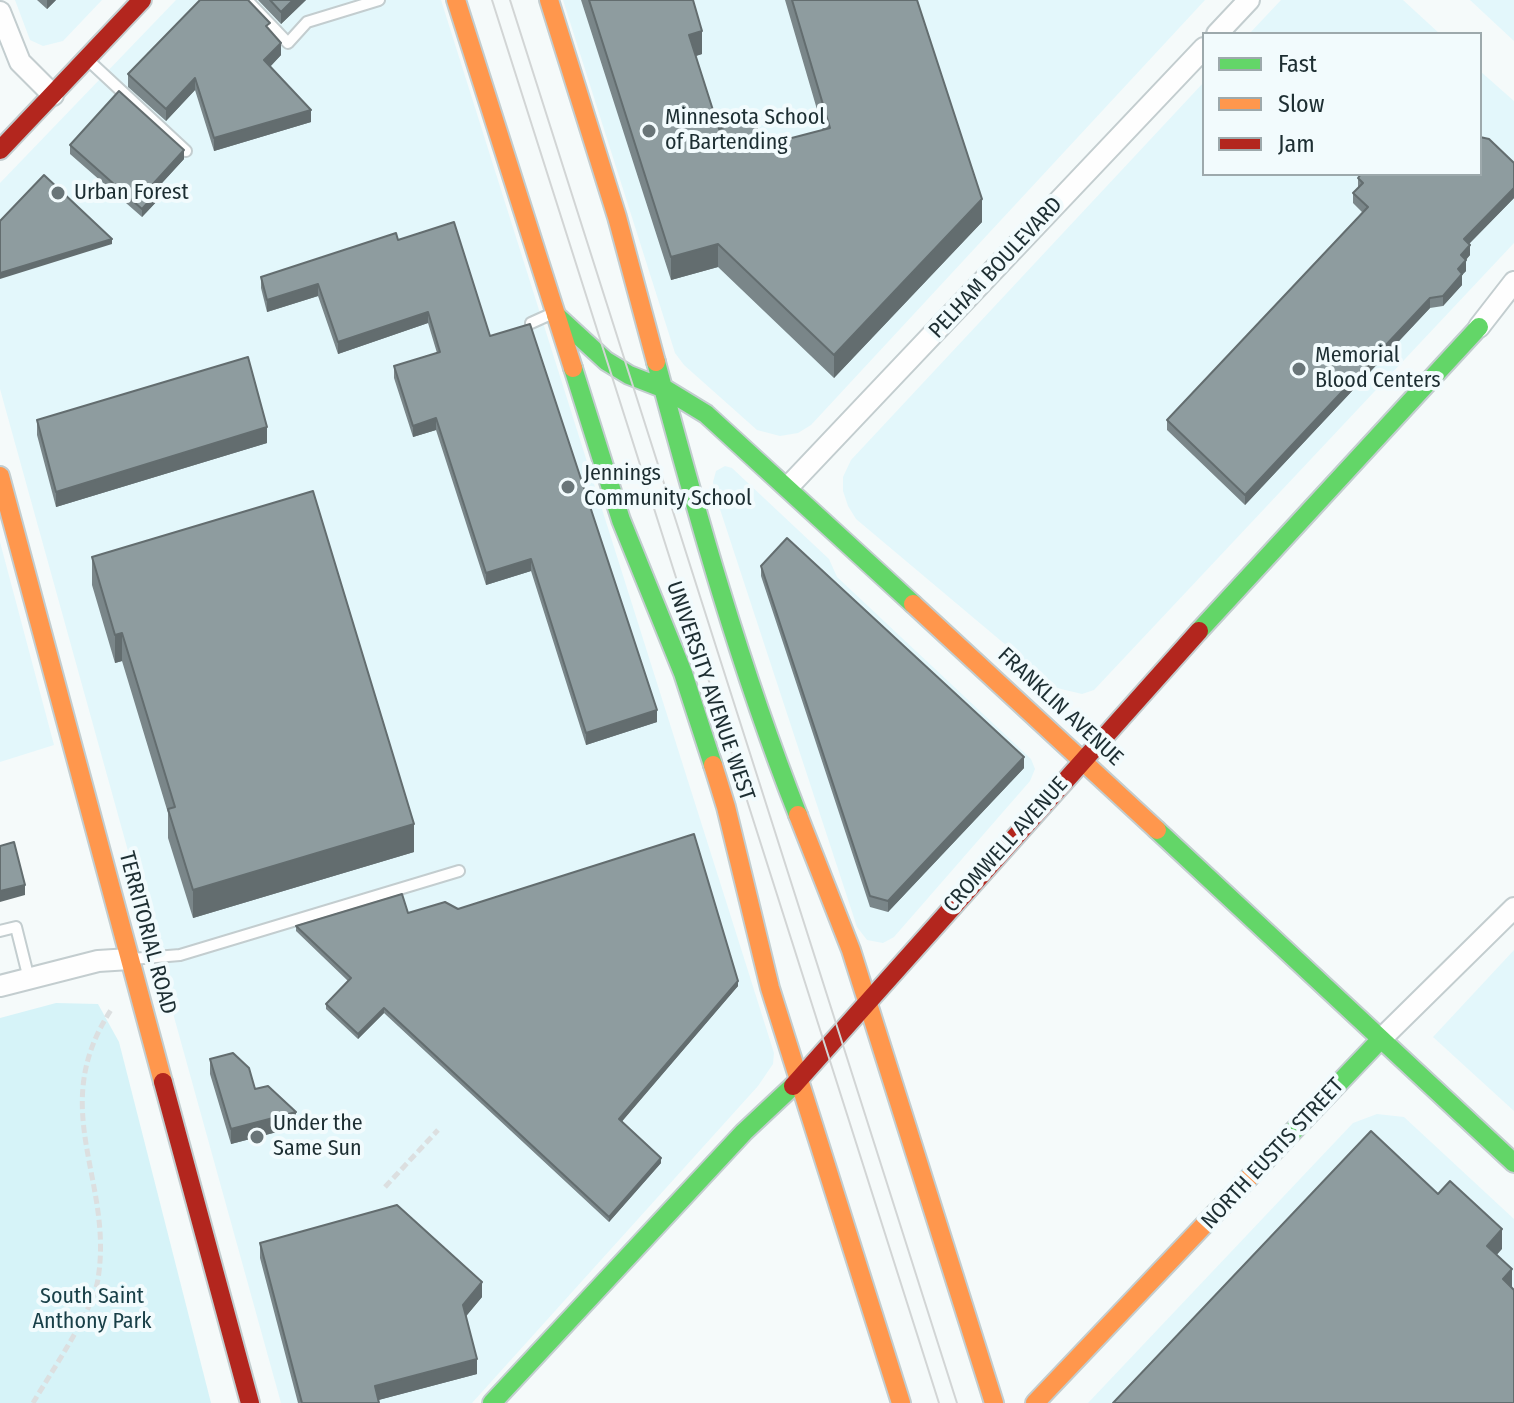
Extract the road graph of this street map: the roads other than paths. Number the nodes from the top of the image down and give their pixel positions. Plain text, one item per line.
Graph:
1 (142, 0) edge
2 (247, 0) edge
3 (379, 0) edge
4 (456, 0) edge
5 (549, 0) edge
6 (1249, 0) edge
7 (0, 12) edge
8 (1219, 32) edge
9 (1202, 50) edge
10 (86, 59) junction
11 (53, 95) junction
12 (0, 150) edge
13 (186, 151) edge
14 (1514, 282) edge
15 (554, 313) junction
16 (531, 323) edge
17 (1479, 327) joint
18 (665, 389) junction
19 (0, 476) edge
20 (788, 487) junction
21 (1082, 760) junction
22 (459, 871) dead end
23 (1514, 908) edge
24 (0, 931) edge
25 (130, 959) junction
26 (29, 979) junction
27 (0, 986) edge
28 (866, 1004) junction
29 (1381, 1039) junction
30 (800, 1080) junction
31 (1514, 1163) edge
32 (250, 1403) edge
33 (492, 1403) edge
34 (901, 1403) edge
35 (994, 1403) edge
36 (1035, 1403) edge

1 - 10 main road
2 - 3 lane
4 - 15 main road, UNIVERSITY AVENUE WEST
5 - 18 main road, UNIVERSITY AVENUE WEST
6 - 8 street
7 - 11 street
9 - 20 street, PELHAM BOULEVARD
10 - 11 main road
10 - 13 lane
11 - 12 main road
14 - 17 street, CROMWELL AVENUE
15 - 16 lane
15 - 18 main road, FRANKLIN AVENUE
15 - 30 main road, UNIVERSITY AVENUE WEST
17 - 21 main road, CROMWELL AVENUE
18 - 20 main road, FRANKLIN AVENUE
18 - 28 main road, UNIVERSITY AVENUE WEST
19 - 25 main road, TERRITORIAL ROAD
20 - 21 main road, FRANKLIN AVENUE
21 - 28 main road, CROMWELL AVENUE
21 - 29 main road, FRANKLIN AVENUE
22 - 25 lane
23 - 29 street, NORTH EUSTIS STREET
24 - 26 lane
25 - 26 street
25 - 32 main road, TERRITORIAL ROAD
26 - 27 street
28 - 30 main road, CROMWELL AVENUE
28 - 35 main road, UNIVERSITY AVENUE WEST
29 - 31 main road, FRANKLIN AVENUE
29 - 36 main road, NORTH EUSTIS STREET
30 - 33 main road, CROMWELL AVENUE
30 - 34 main road, UNIVERSITY AVENUE WEST

